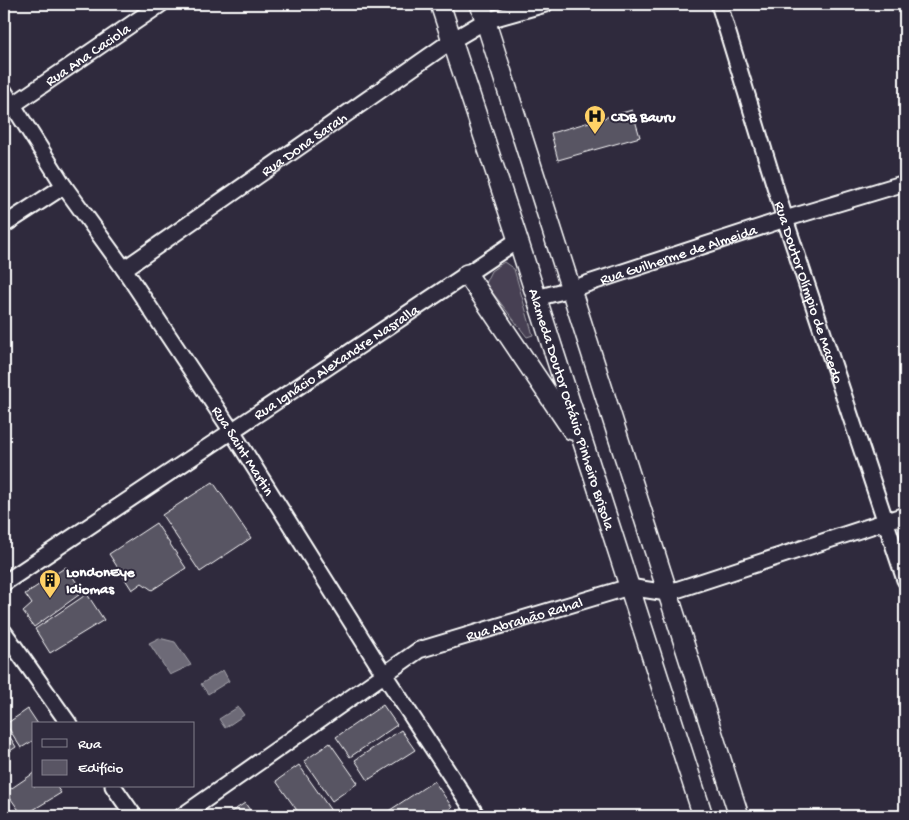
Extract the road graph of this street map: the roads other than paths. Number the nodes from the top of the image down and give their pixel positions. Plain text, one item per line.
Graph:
1 (161, 4) edge
2 (440, 4) edge
3 (545, 4) edge
4 (719, 4) edge
5 (482, 12) edge
6 (451, 41) junction
7 (4, 91) edge
8 (13, 105) junction
9 (905, 183) edge
10 (64, 186) junction
11 (785, 219) junction
12 (4, 225) edge
13 (518, 240) junction
14 (124, 269) junction
15 (467, 274) junction
16 (571, 289) junction
17 (536, 298) junction
18 (231, 430) junction
19 (584, 448) junction
20 (905, 515) edge
21 (887, 521) junction
22 (905, 580) edge
23 (4, 583) edge
24 (629, 588) junction
25 (667, 593) junction
26 (4, 632) edge
27 (384, 674) junction
28 (68, 722) edge
29 (114, 788) edge
30 (134, 816) edge
31 (182, 816) edge
32 (477, 816) edge
33 (703, 816) edge
34 (739, 816) edge

1 - 8 street, Rua Ana Caciola
2 - 6 street, Alameda Doutor Octávio Pinheiro Brisola
3 - 5 street, Rua Dona Sarah
4 - 11 street, Rua Doutor Olímpio de Macedo
5 - 6 street, Rua Dona Sarah
5 - 16 street
6 - 13 street, Alameda Doutor Octávio Pinheiro Brisola
6 - 14 street, Rua Dona Sarah
7 - 8 street, Rua Saint Martin
8 - 10 street, Rua Saint Martin
9 - 11 street, Rua Guilherme de Almeida
10 - 12 street
10 - 14 street, Rua Saint Martin
11 - 16 street, Rua Guilherme de Almeida
11 - 21 street, Rua Doutor Olímpio de Macedo
13 - 15 street, Rua Ignácio Alexandre Nasralla
13 - 17 street, Alameda Doutor Octávio Pinheiro Brisola
14 - 18 street, Rua Saint Martin
15 - 18 street, Rua Ignácio Alexandre Nasralla
15 - 19 street
16 - 17 street, Rua Guilherme de Almeida
16 - 25 street
17 - 19 street, Alameda Doutor Octávio Pinheiro Brisola
18 - 23 street, Rua Ignácio Alexandre Nasralla
18 - 27 street, Rua Saint Martin
19 - 24 street, Alameda Doutor Octávio Pinheiro Brisola
20 - 21 street, Rua Abrahão Rahal
21 - 22 street, Rua Doutor Olímpio de Macedo
21 - 25 street, Rua Abrahão Rahal
24 - 25 street, Rua Abrahão Rahal
24 - 27 street, Rua Abrahão Rahal
24 - 33 street, Alameda Doutor Octávio Pinheiro Brisola
25 - 34 street
26 - 28 street
27 - 31 street, Rua Abrahão Rahal
27 - 32 street, Rua Saint Martin
29 - 30 street

